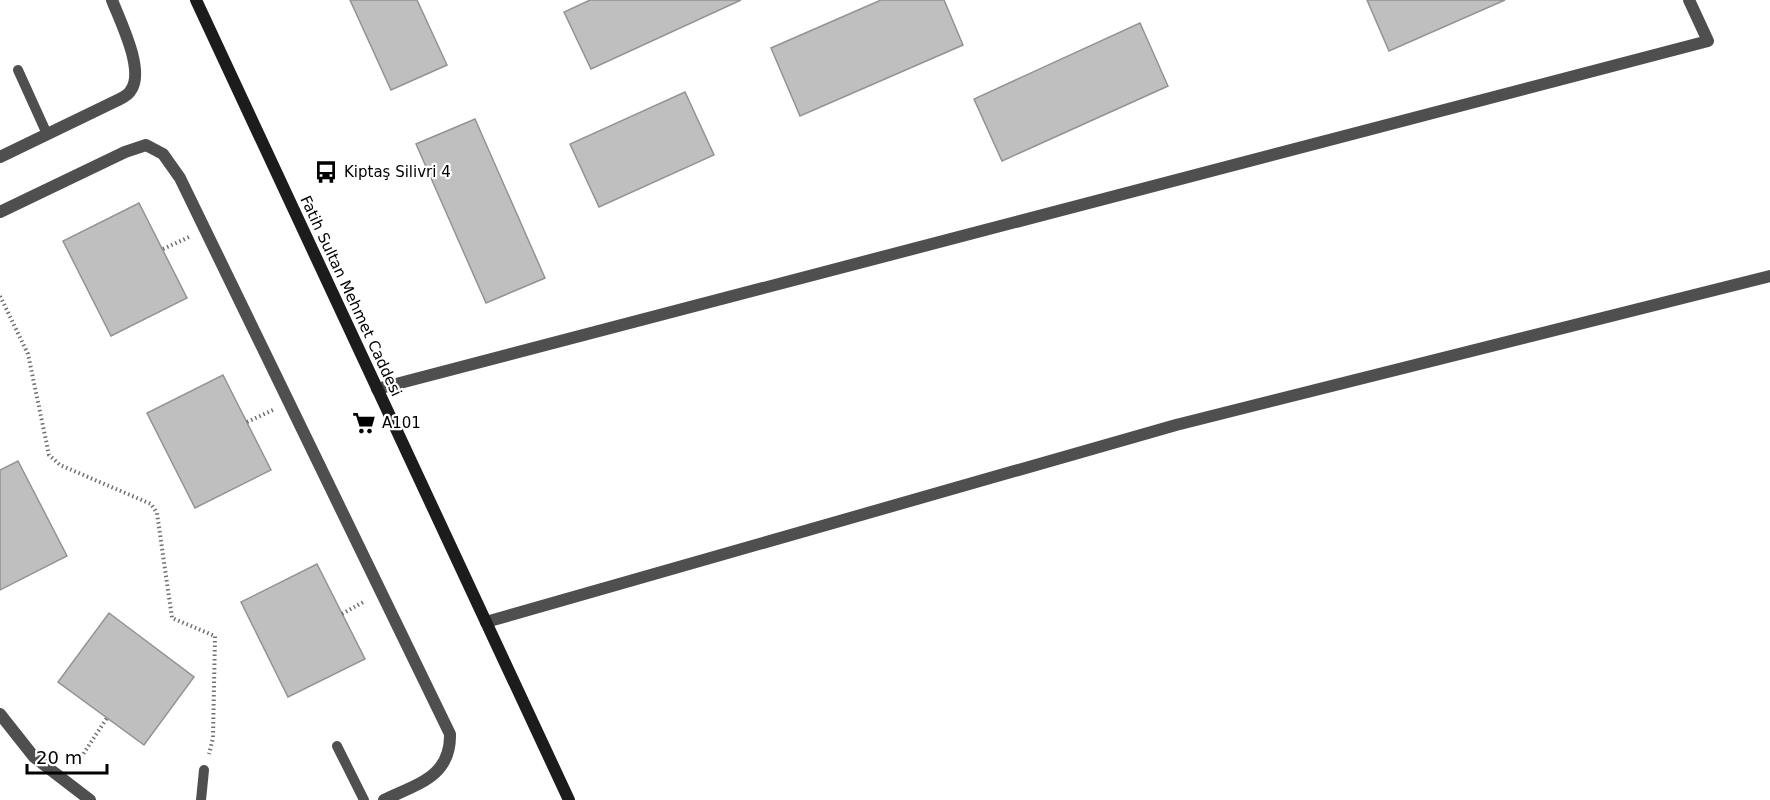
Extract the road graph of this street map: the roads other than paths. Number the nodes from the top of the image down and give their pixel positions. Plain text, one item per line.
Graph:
1 (112, 0) edge
2 (196, 0) edge
3 (1689, 0) edge
4 (18, 70) dead end
5 (47, 134) junction
6 (0, 157) edge
7 (0, 212) edge
8 (1770, 276) edge
9 (377, 388) junction
10 (486, 622) junction
11 (0, 714) edge
12 (337, 746) dead end
13 (204, 770) road end
14 (90, 800) edge
15 (201, 800) edge
16 (364, 800) edge
17 (384, 800) edge
18 (569, 800) edge

1 - 5 street
2 - 9 main road, Fatih Sultan Mehmet Caddesi
3 - 9 street
4 - 5 lane
5 - 6 street
7 - 17 street
8 - 10 street
9 - 10 main road, Fatih Sultan Mehmet Caddesi
10 - 18 main road, Fatih Sultan Mehmet Caddesi
11 - 14 street
12 - 16 lane
13 - 15 lane

